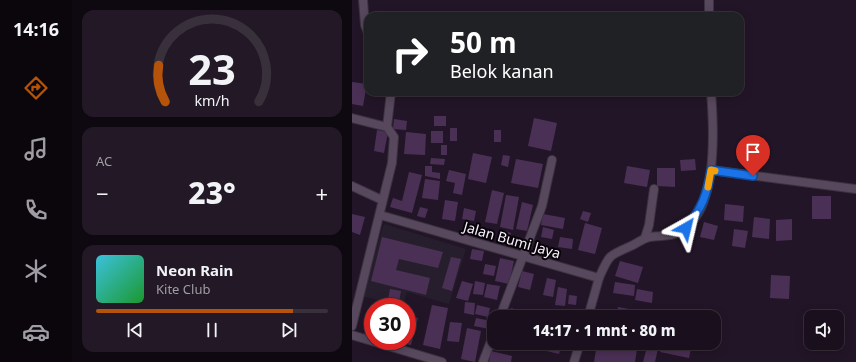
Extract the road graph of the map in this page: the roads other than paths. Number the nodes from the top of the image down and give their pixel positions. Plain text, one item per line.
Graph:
1 (363, 0) edge
2 (709, 0) edge
3 (364, 12) edge
4 (709, 12) edge
5 (391, 96) edge
6 (710, 96) edge
7 (352, 118) edge
8 (387, 127) junction
9 (552, 160) dead end
10 (711, 170) junction
11 (352, 186) edge
12 (654, 189) dead end
13 (856, 189) edge
14 (382, 200) junction
15 (380, 216) junction
16 (645, 238) junction
17 (523, 258) junction
18 (599, 278) junction
19 (503, 310) edge
20 (590, 310) edge
21 (352, 326) edge
22 (352, 335) edge
23 (488, 350) edge
24 (578, 350) edge
25 (442, 362) edge
26 (483, 362) edge
27 (574, 362) edge

1 - 3 street
2 - 4 street
5 - 8 street
6 - 10 street
7 - 8 street
8 - 14 street
9 - 17 street
10 - 13 street
10 - 16 street
11 - 14 street
12 - 16 street
14 - 15 street
15 - 17 street, Jalan Bumi Jaya
15 - 21 street
16 - 18 street
17 - 18 street, Jalan Bumi Jaya
17 - 19 street
18 - 20 street
22 - 25 street
23 - 26 street
24 - 27 street

